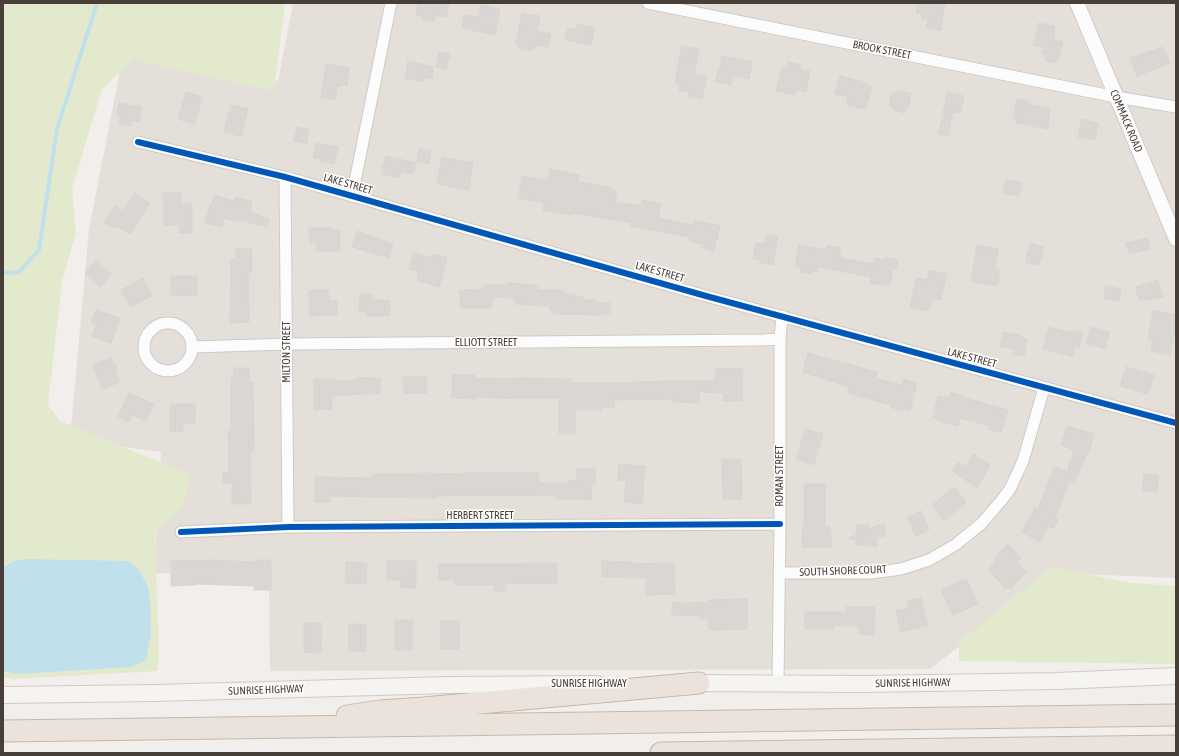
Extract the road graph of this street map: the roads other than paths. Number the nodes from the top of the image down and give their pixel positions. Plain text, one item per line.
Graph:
1 (391, 3) edge
2 (648, 3) edge
3 (1077, 3) edge
4 (1116, 97) junction
5 (1176, 107) edge
6 (138, 142) dead end
7 (285, 177) junction
8 (352, 196) junction
9 (1176, 239) edge
10 (782, 316) junction
11 (780, 339) junction
12 (287, 344) junction
13 (193, 347) junction
14 (1044, 388) junction
15 (1176, 423) edge
16 (780, 524) junction
17 (288, 527) junction
18 (181, 532) dead end
19 (780, 573) junction
20 (1176, 676) edge
21 (699, 683) junction
22 (778, 683) junction
23 (3, 695) edge
24 (1176, 716) edge
25 (266, 728) junction
26 (3, 731) edge
27 (1176, 746) edge
28 (660, 753) edge

1 - 8 street
2 - 4 street, BROOK STREET
3 - 4 street, COMMACK ROAD
4 - 5 street, BROOK STREET
4 - 9 street, COMMACK ROAD
6 - 7 street, LAKE STREET
7 - 8 street, LAKE STREET
7 - 12 street, MILTON STREET
8 - 10 street, LAKE STREET
10 - 11 street, ROMAN STREET
10 - 14 street, LAKE STREET
11 - 12 street, ELLIOTT STREET
11 - 16 street, ROMAN STREET
12 - 13 street, ELLIOTT STREET
12 - 17 street, MILTON STREET
13 - 13 street
14 - 15 street, LAKE STREET
14 - 19 street, SOUTH SHORE COURT
16 - 17 street, HERBERT STREET
16 - 19 street, ROMAN STREET
17 - 18 street, HERBERT STREET
19 - 22 street, ROMAN STREET
20 - 22 main road, SUNRISE HIGHWAY
21 - 22 main road, SUNRISE HIGHWAY
21 - 23 main road, SUNRISE HIGHWAY
21 - 25 highway
24 - 25 highway
25 - 26 highway
27 - 28 highway

